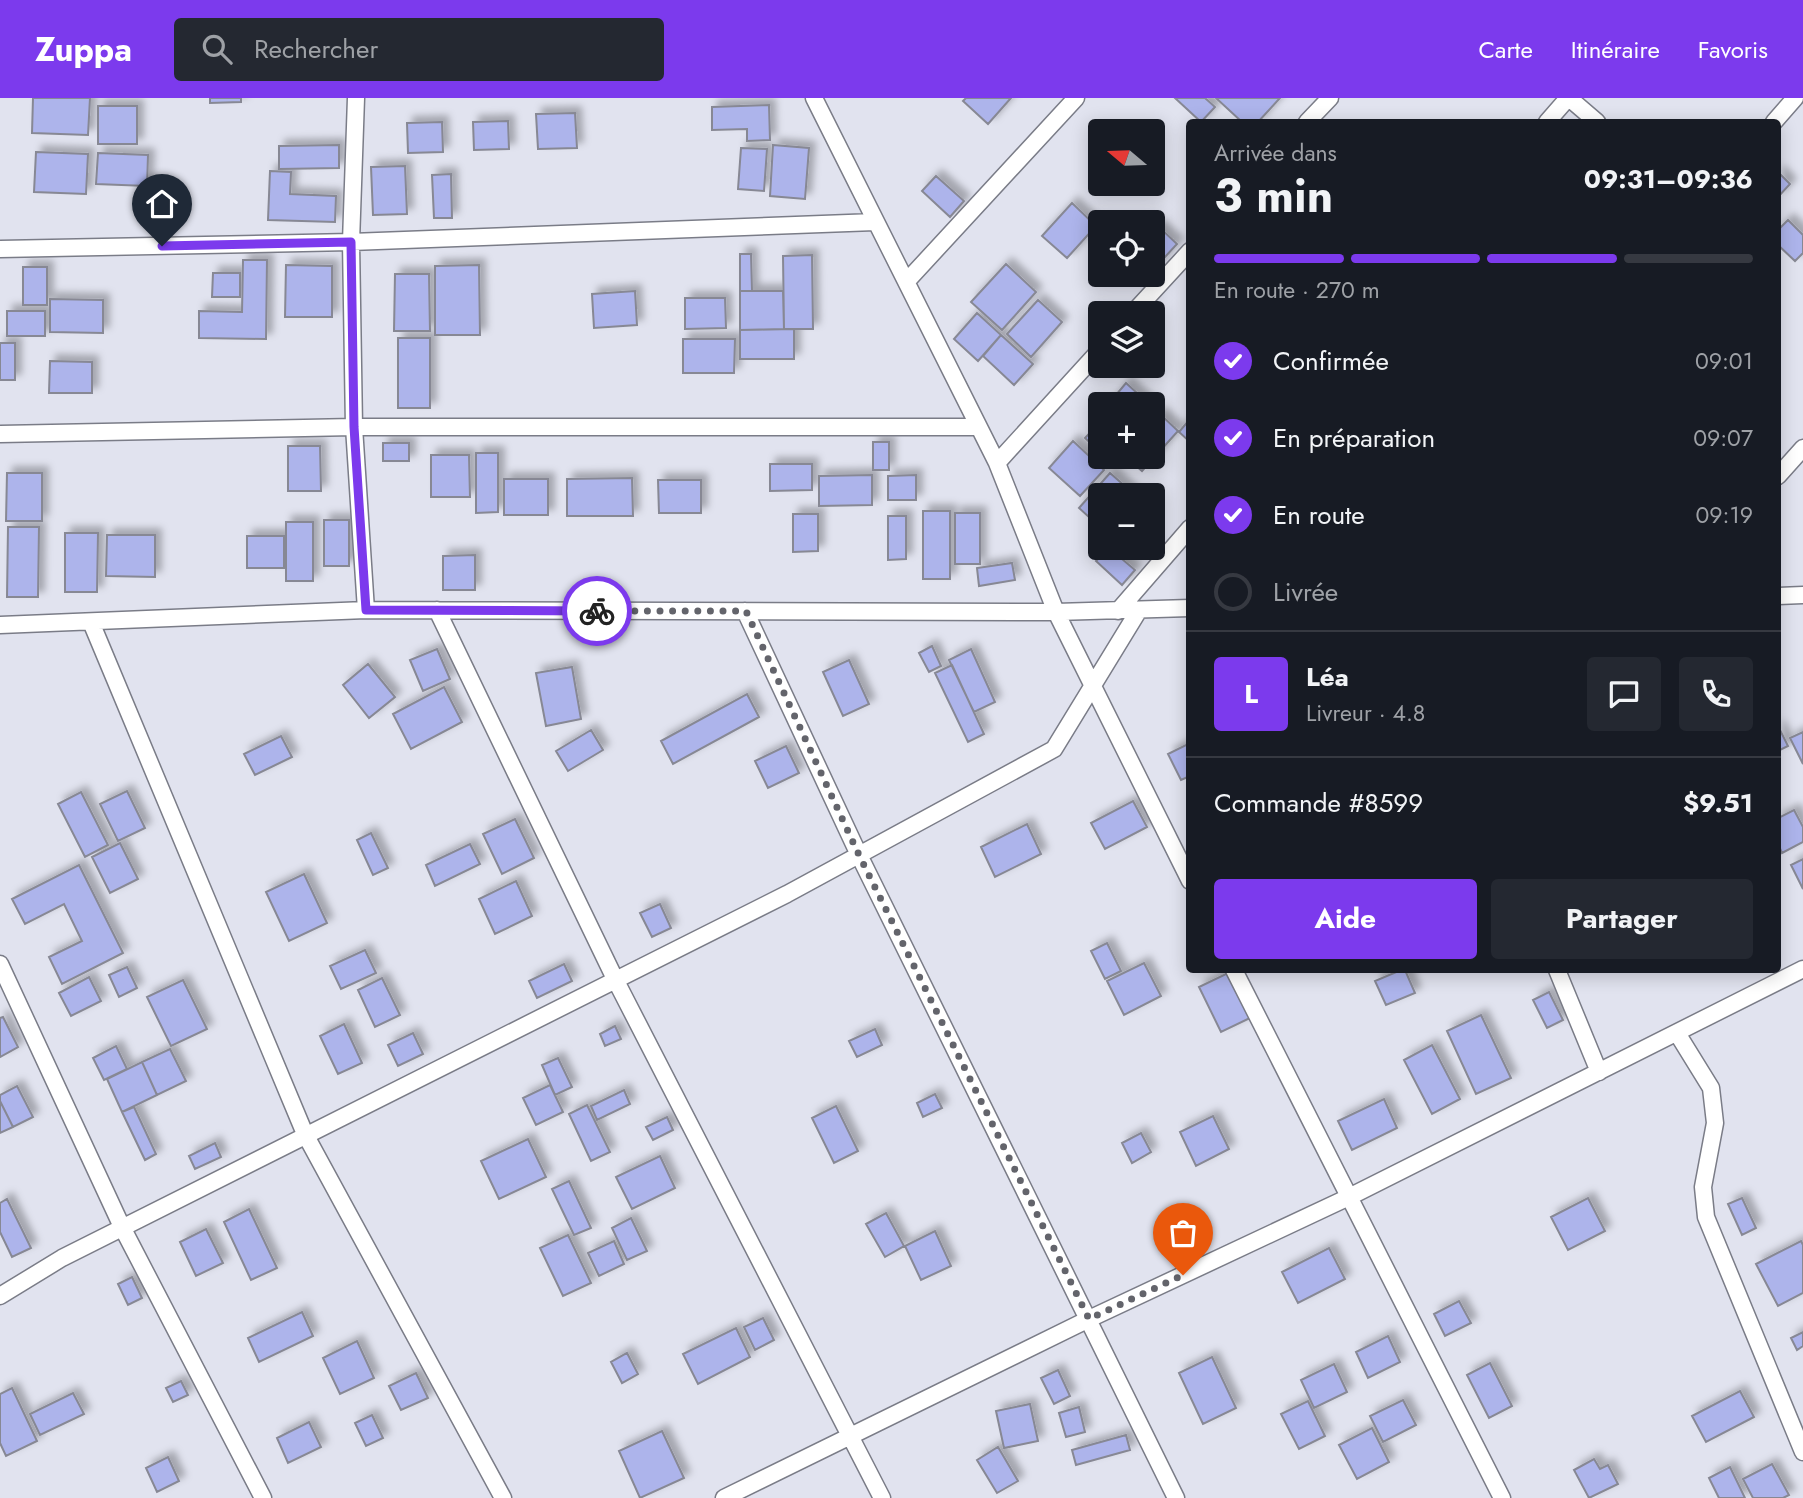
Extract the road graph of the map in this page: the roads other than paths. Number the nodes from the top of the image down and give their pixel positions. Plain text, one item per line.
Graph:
1 (356, 98) edge
2 (814, 98) edge
3 (1076, 98) edge
4 (1330, 98) edge
5 (1568, 98) edge
6 (1795, 98) edge
7 (1310, 119) edge
8 (1550, 119) edge
9 (1593, 119) edge
10 (1776, 119) edge
11 (875, 222) junction
12 (351, 242) junction
13 (0, 249) edge
14 (1186, 255) edge
15 (907, 281) junction
16 (1144, 301) edge
17 (1088, 363) edge
18 (354, 427) junction
19 (978, 427) junction
20 (0, 435) edge
21 (1803, 448) edge
22 (997, 463) junction
23 (1781, 473) edge
24 (1186, 533) edge
25 (1803, 595) edge
26 (1781, 596) edge
27 (1186, 608) edge
28 (366, 610) junction
29 (437, 610) junction
30 (1139, 610) junction
31 (746, 611) junction
32 (1118, 611) junction
33 (1056, 612) junction
34 (92, 622) junction
35 (0, 625) edge
36 (1092, 687) junction
37 (859, 855) junction
38 (1186, 873) edge
39 (0, 964) edge
40 (1803, 969) edge
41 (1236, 973) edge
42 (1558, 973) edge
43 (616, 981) junction
44 (1677, 1033) junction
45 (1599, 1072) junction
46 (305, 1134) junction
47 (1349, 1198) junction
48 (122, 1227) junction
49 (0, 1296) edge
50 (1089, 1319) junction
51 (852, 1435) junction
52 (1803, 1452) edge
53 (264, 1498) edge
54 (503, 1498) edge
55 (724, 1498) edge
56 (882, 1498) edge
57 (1176, 1498) edge
58 (1503, 1498) edge

1 - 12 street
2 - 11 street
3 - 15 street
4 - 7 street
5 - 8 street
5 - 9 street
6 - 10 street
11 - 12 street
11 - 15 street
12 - 13 street
12 - 18 street
14 - 16 street
15 - 19 street
17 - 22 street
18 - 19 street
18 - 20 street
18 - 28 street
19 - 22 street
21 - 23 street
22 - 33 street
24 - 32 street
25 - 26 street
27 - 30 street
28 - 29 street
28 - 34 street
29 - 31 street
29 - 43 street
30 - 32 street
30 - 36 street
31 - 33 street
31 - 37 street
32 - 33 street
33 - 36 street
34 - 35 street
34 - 46 street
36 - 37 street
36 - 38 street
37 - 43 street
37 - 50 street
39 - 48 street
40 - 44 street
41 - 47 street
42 - 45 street
43 - 46 street
43 - 51 street
44 - 45 street
44 - 52 street
45 - 47 street
46 - 48 street
46 - 54 street
47 - 50 street
47 - 58 street
48 - 49 street
48 - 53 street
50 - 51 street
50 - 57 street
51 - 55 street
51 - 56 street

